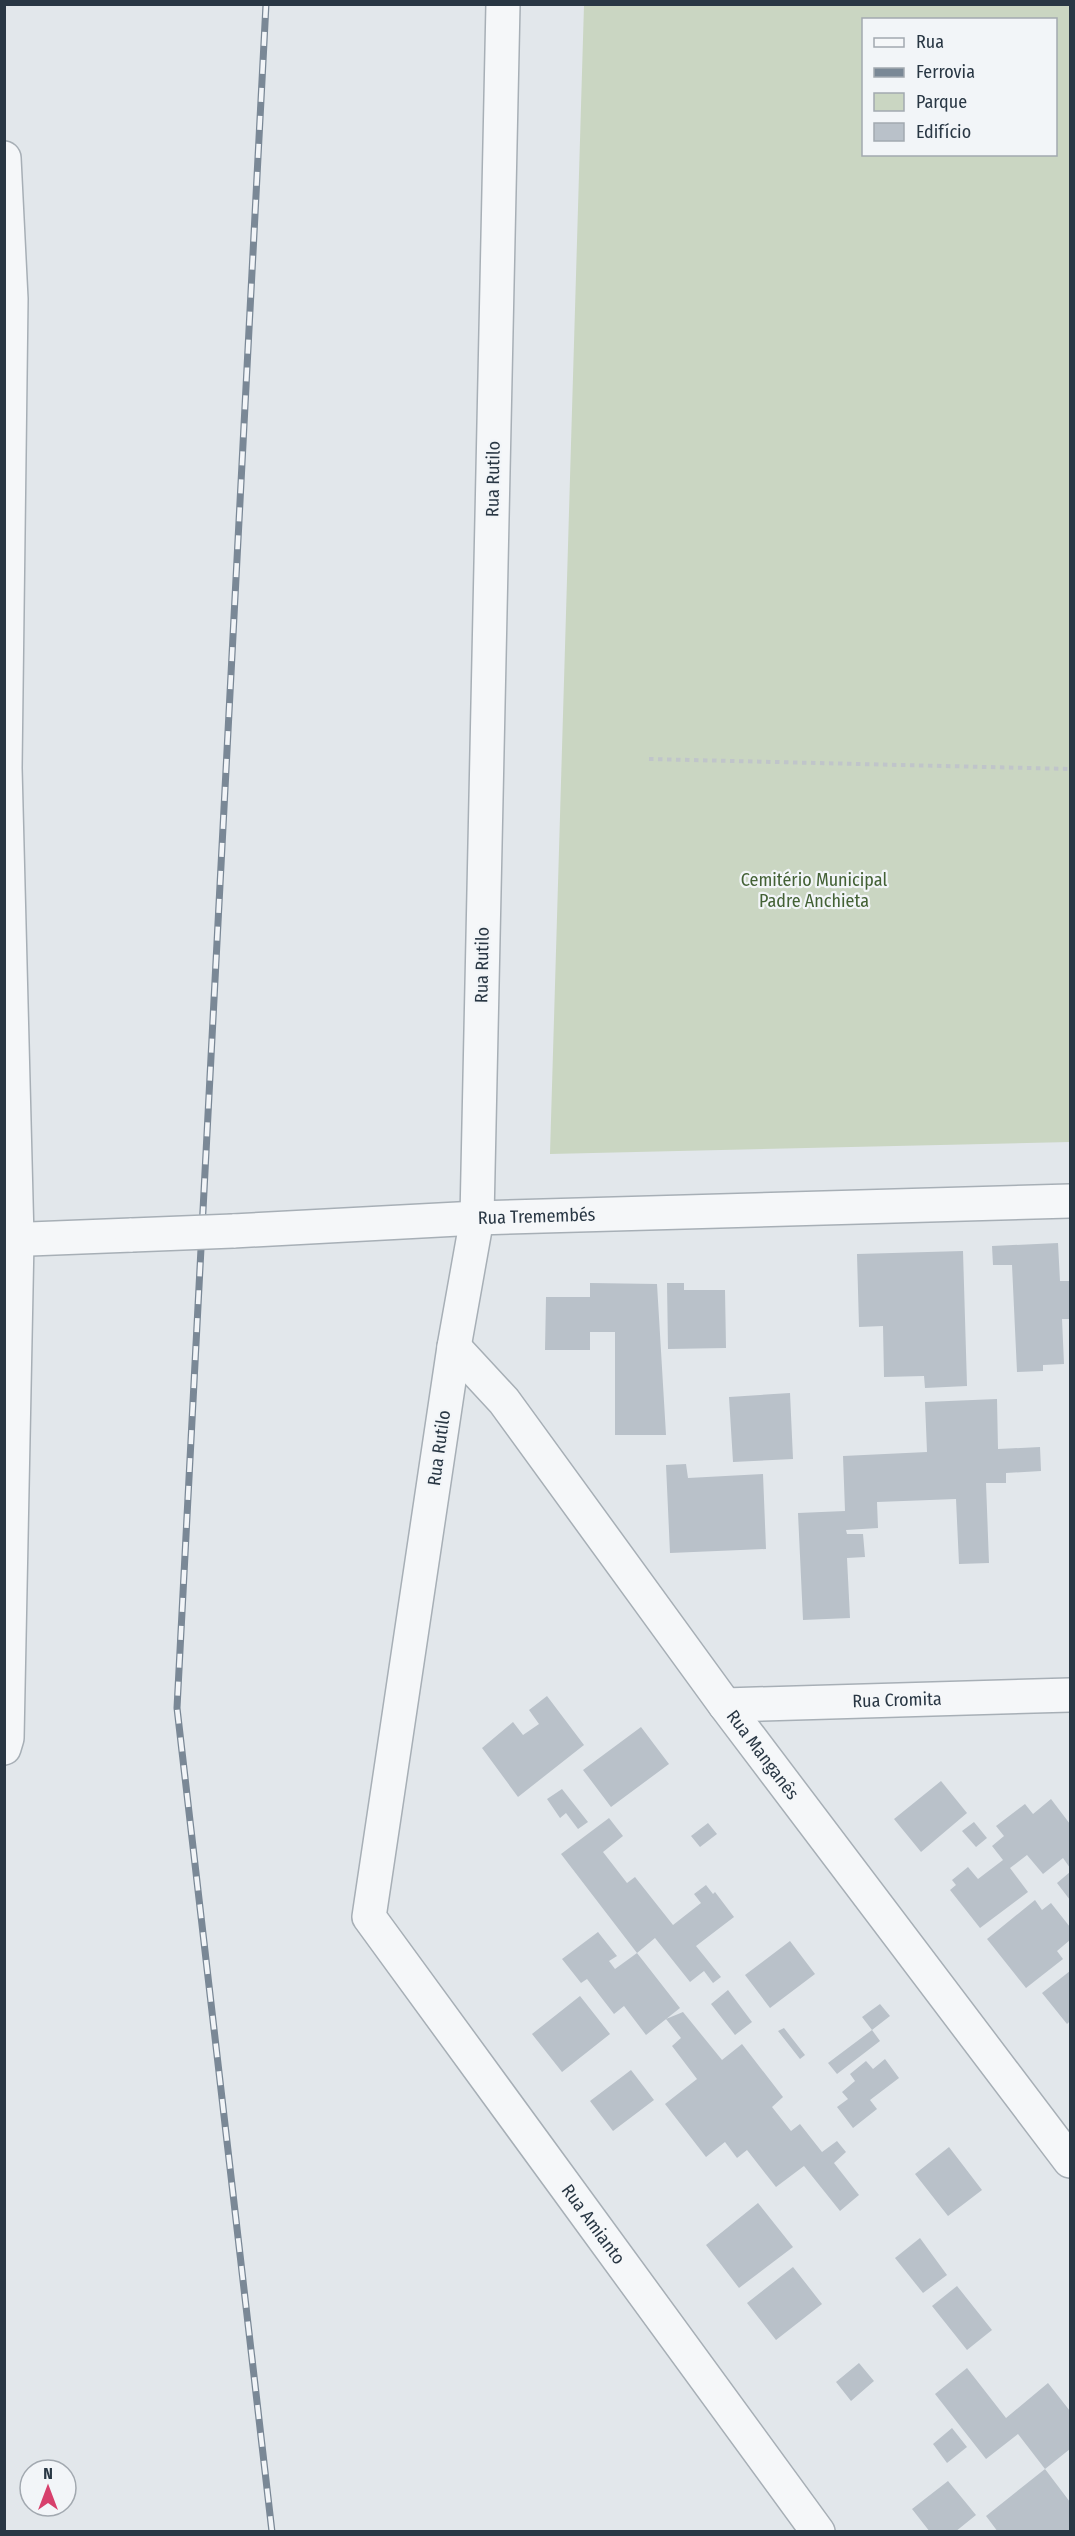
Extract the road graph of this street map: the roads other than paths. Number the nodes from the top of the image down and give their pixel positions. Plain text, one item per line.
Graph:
1 (503, 4) edge
2 (4, 158) edge
3 (8, 299) edge
4 (5, 768) edge
5 (1071, 1201) edge
6 (477, 1218) junction
7 (11, 1240) edge
8 (454, 1347) junction
9 (1071, 1695) edge
10 (725, 1705) junction
11 (4, 1748) edge
12 (369, 1917) joint
13 (1071, 2161) edge
14 (818, 2532) edge

1 - 6 street, Rua Rutilo
2 - 3 street
3 - 4 street
4 - 7 street
5 - 6 street, Rua Tremembés
6 - 7 street, Rua Tremembés, bridge
6 - 8 street, Rua Rutilo
7 - 11 street
8 - 10 street, Rua Manganês
8 - 12 street, Rua Rutilo
9 - 10 street, Rua Cromita
10 - 13 street, Rua Manganês
12 - 14 street, Rua Amianto

